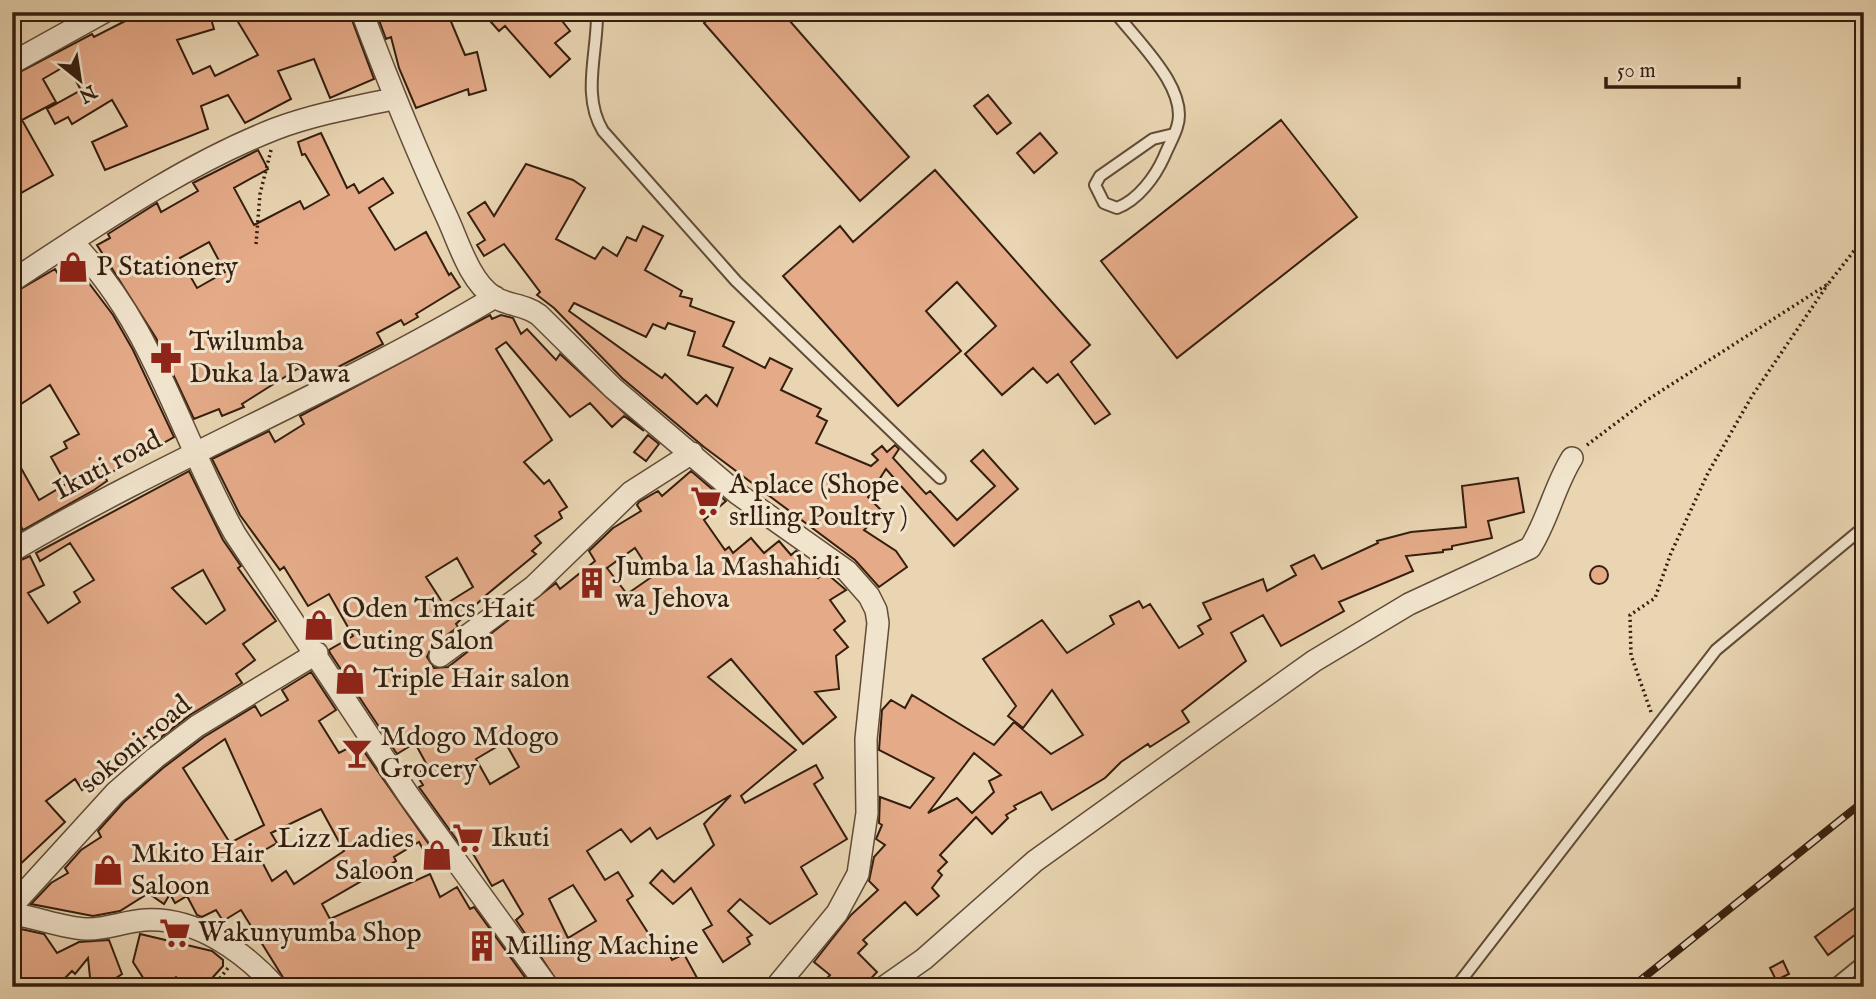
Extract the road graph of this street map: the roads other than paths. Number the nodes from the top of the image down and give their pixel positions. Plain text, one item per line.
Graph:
1 (104, 12) edge
2 (362, 12) edge
3 (597, 12) edge
4 (1115, 12) edge
5 (12, 63) edge
6 (393, 99) junction
7 (1174, 134) junction
8 (72, 242) junction
9 (12, 281) edge
10 (495, 297) junction
11 (194, 451) junction
12 (692, 453) junction
13 (1572, 458) road end
14 (940, 478) dead end
15 (1864, 527) edge
16 (12, 551) edge
17 (317, 653) junction
18 (440, 656) dead end
19 (12, 906) edge
20 (12, 914) edge
21 (1864, 961) edge
22 (276, 987) edge
23 (548, 987) edge
24 (776, 987) edge
25 (884, 987) edge
26 (1456, 987) edge
27 (1832, 987) edge

1 - 5 street
2 - 6 street
3 - 14 lane
4 - 7 lane
6 - 8 street
6 - 10 street
7 - 7 lane
8 - 9 street
8 - 11 street
10 - 11 street, Ikuti road
10 - 12 street
11 - 16 street, Ikuti road
11 - 17 street
12 - 18 street
12 - 24 street
13 - 25 street
15 - 26 lane
17 - 19 street, sokoni road
17 - 23 street
20 - 22 street
21 - 27 lane

